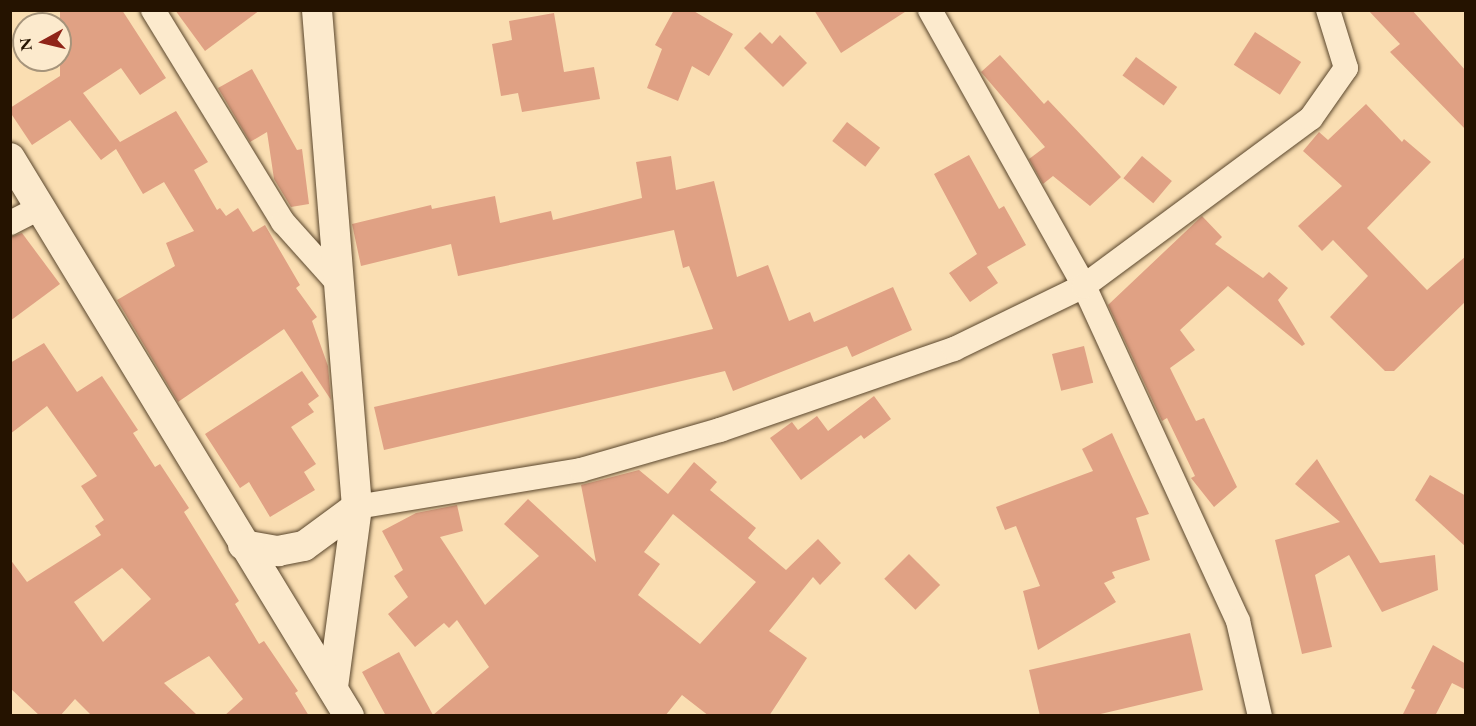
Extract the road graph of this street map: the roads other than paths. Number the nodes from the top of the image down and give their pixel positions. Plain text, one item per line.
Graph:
1 (153, 10) edge
2 (317, 10) edge
3 (930, 10) edge
4 (1328, 10) edge
5 (10, 158) edge
6 (41, 207) junction
7 (10, 223) edge
8 (336, 281) junction
9 (1084, 286) junction
10 (357, 507) junction
11 (243, 545) junction
12 (333, 688) junction
13 (349, 716) edge
14 (1260, 716) edge

1 - 8 street
2 - 8 street
3 - 9 street
4 - 9 street
5 - 6 street
6 - 7 street
6 - 11 street
8 - 10 street
9 - 10 street
9 - 14 street
10 - 11 street
10 - 12 street
11 - 12 street
12 - 13 street

